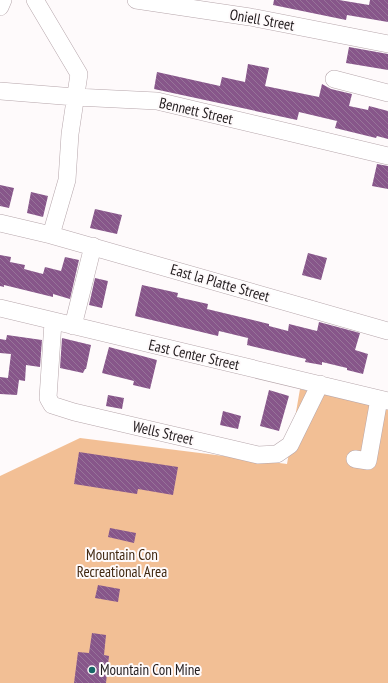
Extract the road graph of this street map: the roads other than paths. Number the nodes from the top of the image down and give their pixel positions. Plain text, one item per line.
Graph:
1 (3, 0) edge
2 (35, 0) edge
3 (136, 0) edge
4 (199, 4) edge
5 (0, 7) edge
6 (388, 44) edge
7 (334, 79) dead end
8 (0, 91) edge
9 (388, 93) edge
10 (75, 97) junction
11 (388, 156) edge
12 (0, 223) edge
13 (51, 235) junction
14 (93, 246) junction
15 (0, 308) edge
16 (53, 322) junction
17 (73, 326) junction
18 (388, 331) edge
19 (320, 384) junction
20 (383, 400) edge
21 (355, 459) dead end

1 - 5 street
2 - 10 street
3 - 4 street, Oniell Street
4 - 6 street, Oniell Street
7 - 9 street
8 - 10 street, Bennett Street
10 - 11 street, Bennett Street
10 - 13 street
12 - 13 street, East la Platte Street
13 - 14 street, East la Platte Street
14 - 17 street
14 - 18 street, East la Platte Street
15 - 16 street, East Center Street
16 - 17 street, East Center Street
16 - 19 street, Wells Street
17 - 19 street, East Center Street
19 - 20 street, East Center Street
20 - 21 street

